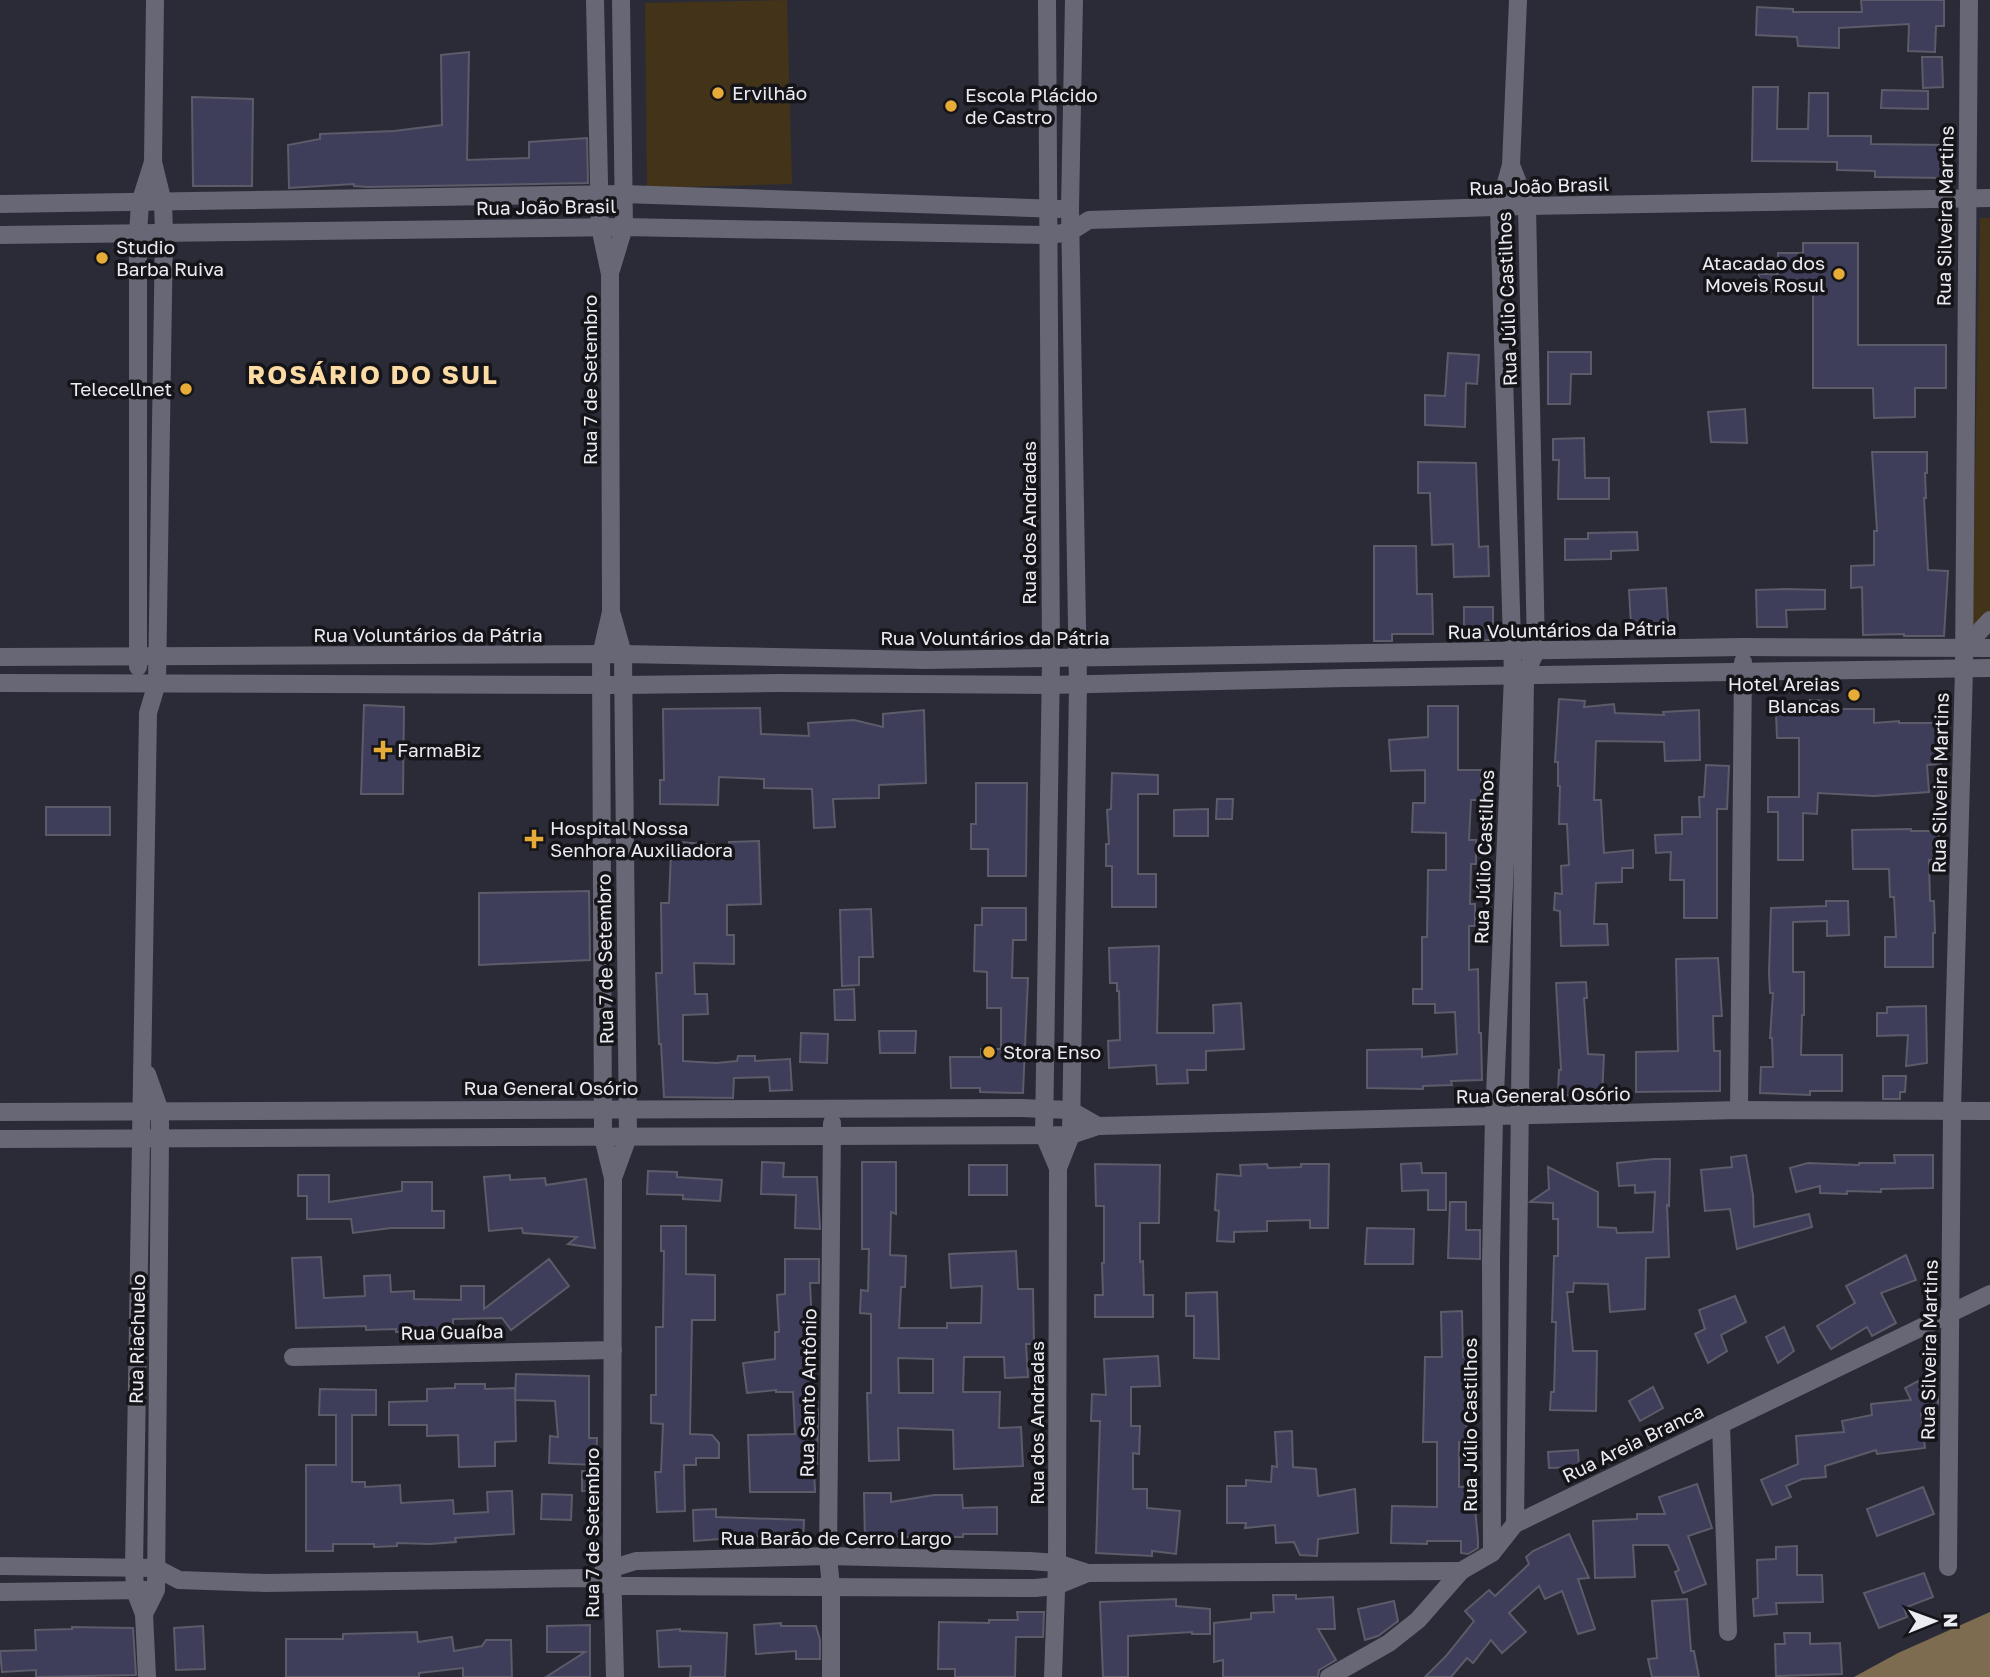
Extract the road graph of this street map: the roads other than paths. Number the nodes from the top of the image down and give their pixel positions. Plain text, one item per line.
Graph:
1 (155, 0) edge
2 (595, 0) edge
3 (621, 0) edge
4 (1047, 0) edge
5 (1074, 0) edge
6 (1518, 0) edge
7 (1969, 0) edge
8 (153, 162) junction
9 (1511, 165) junction
10 (623, 194) junction
11 (599, 195) junction
12 (1966, 198) junction
13 (1990, 198) edge
14 (386, 199) junction
15 (258, 201) junction
16 (140, 203) junction
17 (163, 203) junction
18 (0, 204) edge
19 (1527, 206) junction
20 (1049, 208) junction
21 (1499, 208) junction
22 (1070, 209) junction
23 (1089, 220) junction
24 (600, 227) junction
25 (624, 227) junction
26 (388, 230) junction
27 (258, 231) junction
28 (164, 232) junction
29 (1070, 232) junction
30 (138, 234) junction
31 (0, 235) edge
32 (1049, 235) junction
33 (610, 274) junction
34 (1049, 379) junction
35 (1073, 379) junction
36 (1075, 528) junction
37 (1050, 531) junction
38 (611, 612) junction
39 (1990, 620) edge
40 (1743, 647) junction
41 (1964, 648) junction
42 (1990, 648) edge
43 (1536, 651) junction
44 (1513, 652) junction
45 (623, 654) junction
46 (1346, 654) junction
47 (601, 655) junction
48 (137, 656) junction
49 (0, 657) edge
50 (158, 657) junction
51 (776, 657) junction
52 (1183, 657) junction
53 (1051, 658) junction
54 (1078, 659) junction
55 (905, 660) junction
56 (1990, 668) edge
57 (1964, 669) junction
58 (1743, 671) junction
59 (1519, 676) junction
60 (1347, 678) junction
61 (139, 682) junction
62 (1185, 682) junction
63 (0, 683) edge
64 (157, 683) junction
65 (777, 683) junction
66 (601, 684) junction
67 (904, 684) junction
68 (623, 685) junction
69 (1050, 685) junction
70 (1078, 685) junction
71 (148, 713) junction
72 (602, 872) junction
73 (625, 873) junction
74 (1047, 973) junction
75 (1073, 973) junction
76 (144, 1064) junction
77 (603, 1109) junction
78 (628, 1109) junction
79 (833, 1109) junction
80 (1045, 1109) junction
81 (1070, 1110) junction
82 (1739, 1110) junction
83 (1952, 1110) junction
84 (160, 1111) junction
85 (1990, 1111) edge
86 (0, 1112) edge
87 (141, 1112) junction
88 (1494, 1117) junction
89 (1518, 1117) junction
90 (1098, 1126) junction
91 (832, 1135) junction
92 (1044, 1135) junction
93 (1071, 1135) junction
94 (603, 1137) junction
95 (628, 1137) junction
96 (0, 1139) edge
97 (141, 1139) junction
98 (160, 1140) junction
99 (1058, 1168) junction
100 (613, 1178) junction
101 (1491, 1260) junction
102 (1517, 1260) junction
103 (1990, 1294) edge
104 (1950, 1312) junction
105 (613, 1350) junction
106 (293, 1357) dead end
107 (1721, 1424) junction
108 (1515, 1524) junction
109 (1492, 1553) junction
110 (828, 1556) junction
111 (1057, 1563) junction
112 (0, 1566) edge
113 (612, 1566) junction
114 (134, 1567) junction
115 (1948, 1567) dead end
116 (156, 1568) junction
117 (1461, 1571) junction
118 (1088, 1573) junction
119 (585, 1578) junction
120 (179, 1580) junction
121 (612, 1586) junction
122 (1056, 1586) junction
123 (831, 1587) junction
124 (156, 1590) junction
125 (135, 1591) junction
126 (0, 1592) edge
127 (144, 1615) junction
128 (1728, 1632) dead end
129 (148, 1677) edge
130 (615, 1677) edge
131 (831, 1677) edge
132 (1053, 1677) edge
133 (1329, 1677) edge

1 - 8 street
2 - 11 street, Rua 7 de Setembro
3 - 10 street, Rua 7 de Setembro
4 - 20 street, Rua dos Andradas
5 - 22 street, Rua dos Andradas
6 - 9 street, Rua Júlio Castilhos
7 - 12 street, Rua Silveira Martins
8 - 16 street, Rua Riachuelo
8 - 17 street, Rua Riachuelo
9 - 19 street, Rua Júlio Castilhos
9 - 21 street, Rua Júlio Castilhos
10 - 11 street, Rua João Brasil
10 - 20 street, Rua João Brasil
10 - 25 street, Rua 7 de Setembro
11 - 14 street, Rua João Brasil
11 - 24 street, Rua 7 de Setembro
12 - 13 street, Rua João Brasil
12 - 19 street, Rua João Brasil
12 - 41 street, Rua Silveira Martins
14 - 15 street, Rua João Brasil
14 - 26 street
15 - 17 street, Rua João Brasil
15 - 27 street
16 - 17 street, Rua João Brasil
16 - 18 street, Rua João Brasil
16 - 30 street, Rua Riachuelo
17 - 28 street, Rua Riachuelo
19 - 21 street, Rua João Brasil
19 - 43 street, Rua Júlio Castilhos
20 - 22 street, Rua João Brasil
20 - 32 street, Rua dos Andradas
21 - 23 street, Rua João Brasil
21 - 44 street, Rua Júlio Castilhos
22 - 23 street, Rua João Brasil
22 - 29 street, Rua dos Andradas
23 - 29 street, Rua João Brasil
24 - 25 street, Rua João Brasil
24 - 26 street, Rua João Brasil
24 - 33 street, Rua 7 de Setembro
25 - 32 street, Rua João Brasil
25 - 33 street, Rua 7 de Setembro
26 - 27 street, Rua João Brasil
27 - 28 street, Rua João Brasil
28 - 30 street, Rua João Brasil
28 - 50 street, Rua Riachuelo
29 - 32 street, Rua João Brasil
29 - 35 street, Rua dos Andradas
30 - 31 street, Rua João Brasil
30 - 48 street, Rua Riachuelo
32 - 34 street, Rua dos Andradas
33 - 38 street, Rua 7 de Setembro
34 - 35 street
34 - 37 street, Rua dos Andradas
35 - 36 street, Rua dos Andradas
36 - 37 street
36 - 54 street, Rua dos Andradas
37 - 53 street, Rua dos Andradas
38 - 45 street, Rua 7 de Setembro
38 - 47 street, Rua 7 de Setembro
39 - 41 street
40 - 41 street, Rua Voluntários da Pátria
40 - 43 street, Rua Voluntários da Pátria
40 - 58 street
41 - 42 street, Rua Voluntários da Pátria
41 - 57 street, Rua Silveira Martins
43 - 44 street, Rua Voluntários da Pátria
43 - 59 street, Rua Júlio Castilhos
44 - 46 street, Rua Voluntários da Pátria
44 - 59 street, Rua Júlio Castilhos
45 - 47 street, Rua Voluntários da Pátria
45 - 51 street, Rua Voluntários da Pátria
45 - 68 street, Rua 7 de Setembro
46 - 52 street, Rua Voluntários da Pátria
46 - 60 street
47 - 50 street, Rua Voluntários da Pátria
47 - 66 street, Rua 7 de Setembro
48 - 49 street, Rua Voluntários da Pátria
48 - 50 street, Rua Voluntários da Pátria
48 - 61 street, Rua Riachuelo
50 - 64 street, Rua Riachuelo
51 - 55 street, Rua Voluntários da Pátria
51 - 65 street
52 - 54 street, Rua Voluntários da Pátria
52 - 62 street
53 - 54 street, Rua Voluntários da Pátria
53 - 55 street, Rua Voluntários da Pátria
53 - 69 street, Rua dos Andradas
54 - 70 street, Rua dos Andradas
55 - 67 street
56 - 57 street
57 - 58 street
57 - 83 street, Rua Silveira Martins
58 - 59 street
58 - 82 street
59 - 60 street
59 - 88 street, Rua Júlio Castilhos
59 - 89 street, Rua Júlio Castilhos
60 - 62 street
61 - 63 street
61 - 64 street
61 - 71 street, Rua Riachuelo
62 - 70 street
64 - 66 street
64 - 71 street, Rua Riachuelo
65 - 67 street
65 - 68 street
66 - 68 street
66 - 72 street, Rua 7 de Setembro
67 - 69 street
68 - 73 street, Rua 7 de Setembro
69 - 70 street
69 - 74 street, Rua dos Andradas
70 - 75 street, Rua dos Andradas
71 - 76 street, Rua Riachuelo
72 - 73 street
72 - 77 street, Rua 7 de Setembro
73 - 78 street, Rua 7 de Setembro
74 - 75 street
74 - 80 street, Rua dos Andradas
75 - 81 street, Rua dos Andradas
76 - 84 street, Rua Riachuelo
76 - 87 street, Rua Riachuelo
77 - 78 street, Rua General Osório
77 - 84 street, Rua General Osório
77 - 94 street, Rua 7 de Setembro
78 - 79 street, Rua General Osório
78 - 95 street, Rua 7 de Setembro
79 - 80 street, Rua General Osório
79 - 91 street, Rua Santo Antônio
80 - 81 street, Rua General Osório
80 - 92 street, Rua dos Andradas
81 - 90 street, Rua General Osório
81 - 93 street, Rua dos Andradas
82 - 83 street, Rua General Osório
82 - 89 street, Rua General Osório
83 - 85 street, Rua General Osório
83 - 104 street, Rua Silveira Martins
84 - 87 street, Rua General Osório
84 - 98 street, Rua Riachuelo
86 - 87 street, Rua General Osório
87 - 97 street, Rua Riachuelo
88 - 89 street, Rua General Osório
88 - 90 street, Rua General Osório
88 - 101 street, Rua Júlio Castilhos
89 - 102 street, Rua Júlio Castilhos
90 - 93 street, Rua General Osório
91 - 92 street, Rua General Osório
91 - 95 street, Rua General Osório
91 - 110 street, Rua Santo Antônio
92 - 93 street, Rua General Osório
92 - 99 street, Rua dos Andradas
93 - 99 street, Rua dos Andradas
94 - 95 street, Rua General Osório
94 - 98 street, Rua General Osório
94 - 100 street, Rua 7 de Setembro
95 - 100 street, Rua 7 de Setembro
96 - 97 street, Rua General Osório
97 - 98 street, Rua General Osório
97 - 114 street, Rua Riachuelo
98 - 116 street, Rua Riachuelo
99 - 111 street, Rua dos Andradas
100 - 105 street, Rua 7 de Setembro
101 - 102 street
101 - 109 street, Rua Júlio Castilhos
102 - 108 street, Rua Júlio Castilhos
103 - 104 street, Rua Areia Branca
104 - 107 street, Rua Areia Branca
104 - 115 street, Rua Silveira Martins
105 - 106 street, Rua Guaíba
105 - 113 street, Rua 7 de Setembro
107 - 108 street, Rua Areia Branca
107 - 128 street
108 - 109 street, Rua Areia Branca
109 - 117 street, Rua Areia Branca
110 - 111 street, Rua Barão de Cerro Largo
110 - 113 street, Rua Barão de Cerro Largo
110 - 123 street, Rua Santo Antônio
111 - 118 street, Rua Barão de Cerro Largo
111 - 122 street, Rua dos Andradas
112 - 114 street, Rua Barão de Cerro Largo
113 - 119 street, Rua Barão de Cerro Largo
113 - 121 street, Rua 7 de Setembro
114 - 116 street, Rua Barão de Cerro Largo
114 - 125 street, Rua Riachuelo
116 - 120 street, Rua Barão de Cerro Largo
116 - 124 street, Rua Riachuelo
117 - 118 street, Rua Barão de Cerro Largo
117 - 133 street, Rua Areia Branca
118 - 122 street, Rua Barão de Cerro Largo
119 - 120 street, Rua Barão de Cerro Largo
119 - 121 street, Rua Barão de Cerro Largo
120 - 124 street, Rua Barão de Cerro Largo
121 - 123 street, Rua Barão de Cerro Largo
121 - 130 street, Rua 7 de Setembro
122 - 123 street, Rua Barão de Cerro Largo
122 - 132 street, Rua dos Andradas
123 - 131 street, Rua Santo Antônio
124 - 125 street, Rua Barão de Cerro Largo
124 - 127 street, Rua Riachuelo
125 - 126 street, Rua Barão de Cerro Largo
125 - 127 street, Rua Riachuelo
127 - 129 street, Rua Riachuelo

